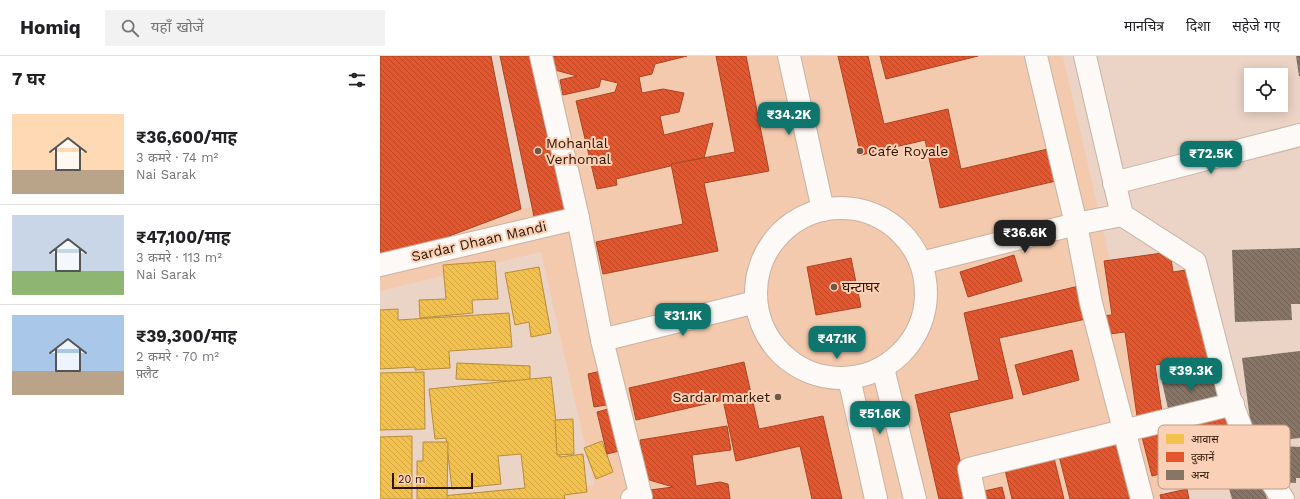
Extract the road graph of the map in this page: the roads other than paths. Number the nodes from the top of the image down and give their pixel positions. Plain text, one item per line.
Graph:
1 (541, 56) edge
2 (789, 56) edge
3 (1036, 56) edge
4 (1084, 56) edge
5 (1300, 135) edge
6 (1114, 183) junction
7 (823, 210) junction
8 (1122, 215) junction
9 (578, 218) junction
10 (1076, 224) junction
11 (921, 263) junction
12 (380, 265) edge
13 (756, 302) junction
14 (602, 340) junction
15 (883, 368) junction
16 (850, 378) junction
17 (1233, 404) junction
18 (1241, 425) edge
19 (1125, 432) junction
20 (1276, 489) edge
21 (638, 498) edge
22 (876, 499) edge
23 (915, 499) edge
24 (975, 499) edge
25 (1142, 499) edge
26 (1283, 499) edge

1 - 9 street
2 - 7 street
3 - 10 street
4 - 6 street
5 - 6 street
6 - 8 street
7 - 11 street
7 - 13 street
8 - 10 street
8 - 17 street
9 - 12 street, Sardar Dhaan Mandi
9 - 14 street
10 - 11 street
10 - 19 street
11 - 15 street
13 - 14 street
13 - 16 street
14 - 21 street
15 - 16 street
15 - 23 street
16 - 22 street
17 - 18 street
17 - 19 street
19 - 24 street
19 - 25 street
20 - 26 street

